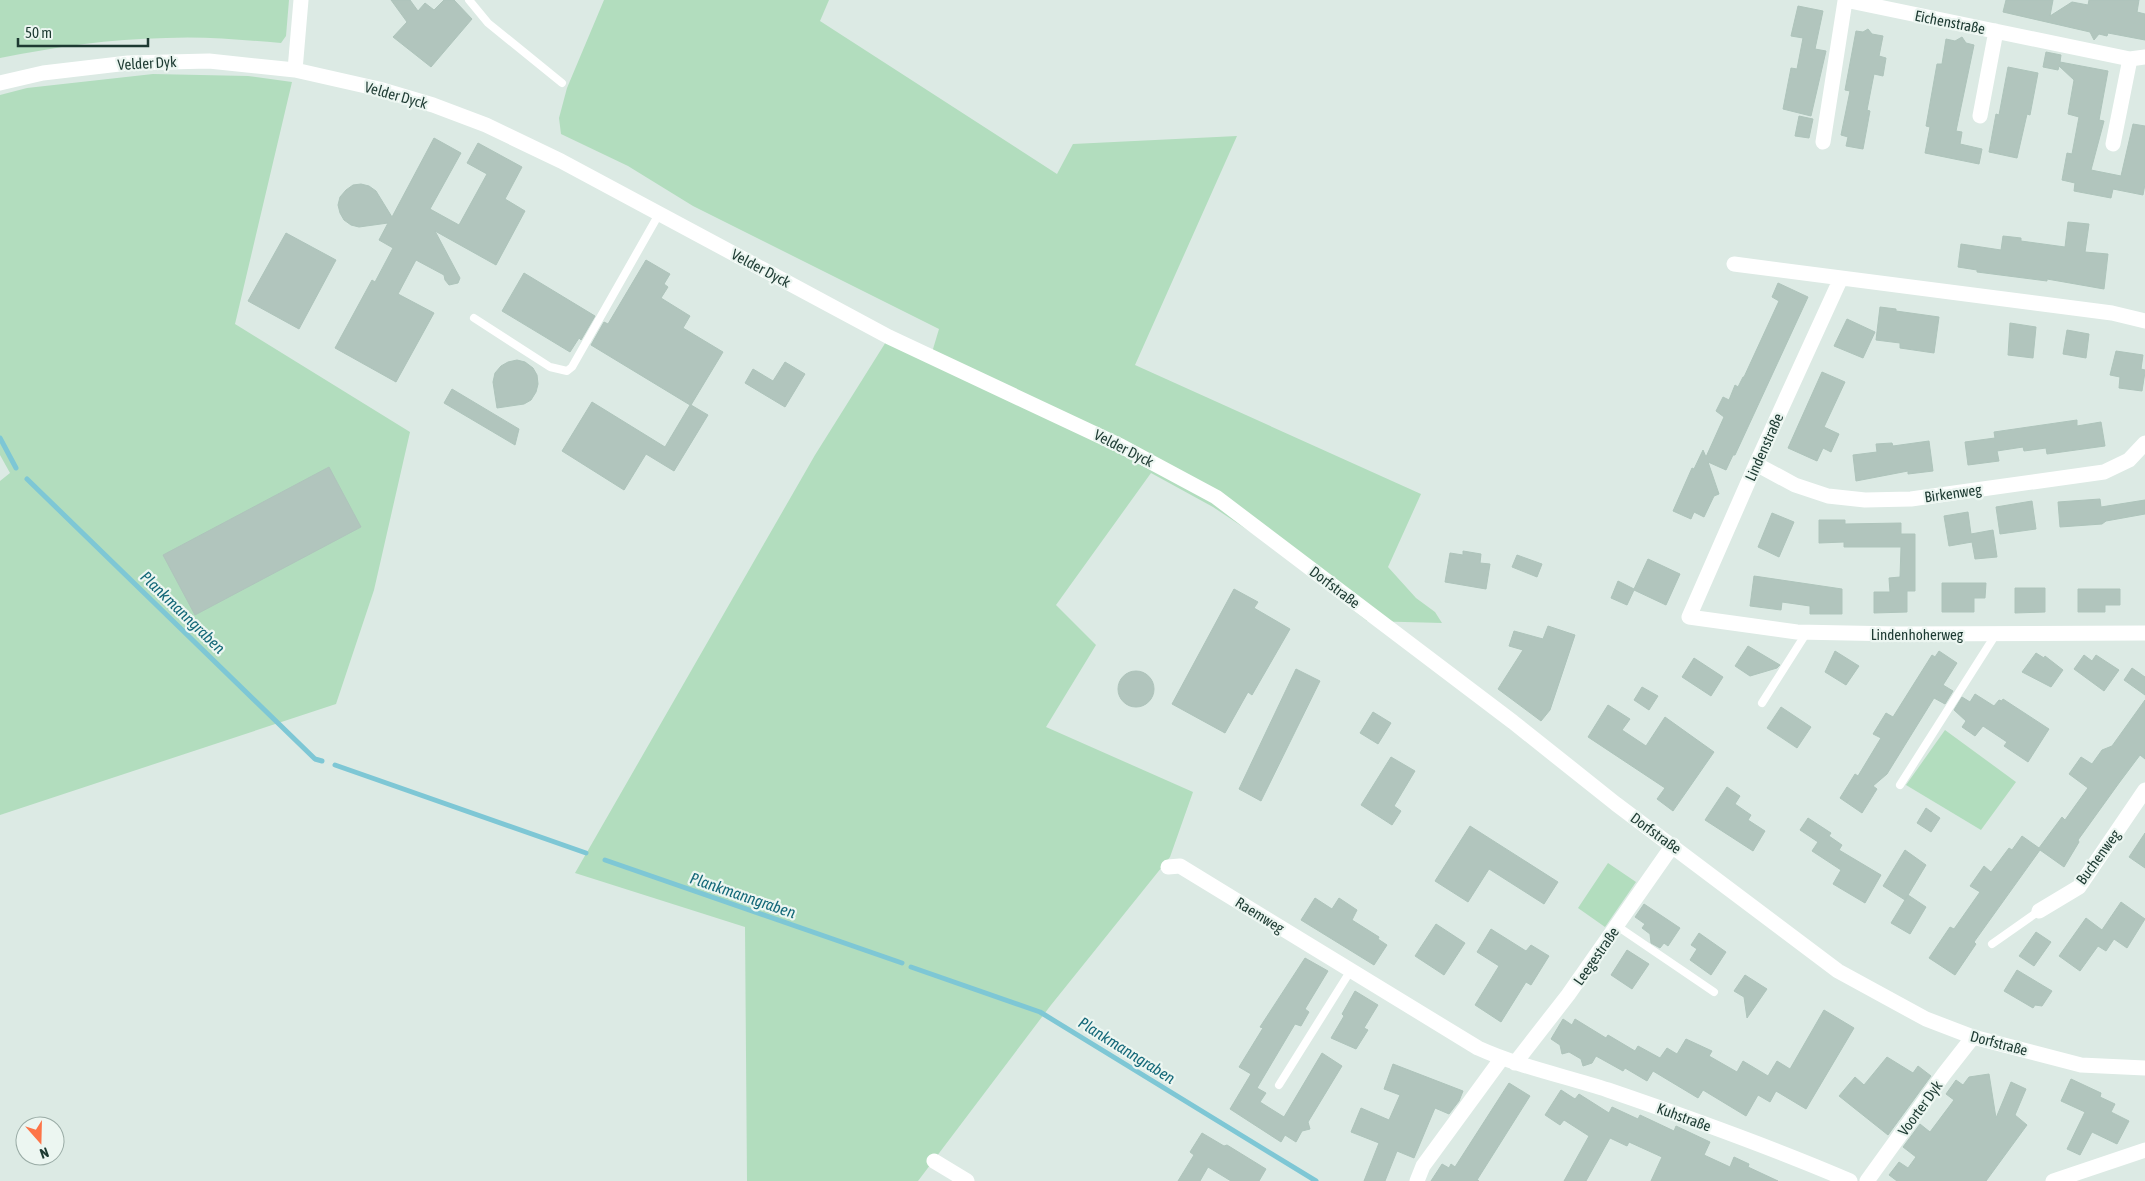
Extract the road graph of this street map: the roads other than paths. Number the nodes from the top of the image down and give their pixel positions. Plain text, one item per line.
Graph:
1 (301, 0) edge
2 (469, 0) edge
3 (1845, 1) edge
4 (1996, 31) junction
5 (2137, 58) edge
6 (295, 70) junction
7 (0, 83) edge
8 (562, 83) dead end
9 (1980, 116) dead end
10 (1824, 142) dead end
11 (2112, 144) dead end
12 (659, 214) junction
13 (1734, 264) dead end
14 (1841, 278) junction
15 (474, 318) dead end
16 (2145, 321) edge
17 (2145, 442) edge
18 (1756, 464) junction
19 (1216, 496) joint
20 (1689, 617) joint
21 (1807, 632) junction
22 (2145, 632) edge
23 (1996, 634) junction
24 (1762, 703) dead end
25 (1900, 785) dead end
26 (2145, 790) edge
27 (1673, 845) junction
28 (1168, 867) dead end
29 (2039, 911) joint
30 (1617, 926) junction
31 (1992, 944) dead end
32 (1351, 970) junction
33 (1714, 992) dead end
34 (1973, 1037) junction
35 (1508, 1061) junction
36 (2145, 1068) edge
37 (1279, 1085) dead end
38 (2145, 1150) edge
39 (934, 1161) dead end
40 (967, 1181) edge
41 (1417, 1181) edge
42 (1850, 1181) edge
43 (1867, 1181) edge
44 (2052, 1181) edge

1 - 6 street
2 - 8 lane
3 - 4 street, Eichenstraße
3 - 10 street, Eichenstraße
4 - 5 street, Eichenstraße
4 - 9 street, Eichenstraße
5 - 11 street, Eichenstraße
6 - 7 street, Velder Dyk
6 - 12 street, Velder Dyck
12 - 15 lane
12 - 19 street, Velder Dyck
13 - 14 street
14 - 16 street
14 - 18 street, Lindenstraße
17 - 18 street, Birkenweg
18 - 20 street, Lindenstraße
19 - 27 street, Dorfstraße
20 - 21 street, Lindenhoherweg
21 - 23 street, Lindenhoherweg
21 - 24 lane
22 - 23 street, Lindenhoherweg
23 - 25 lane
26 - 29 street, Buchenweg
27 - 30 street, Leegestraße
27 - 34 street, Dorfstraße
28 - 32 street, Raemweg
29 - 31 lane
30 - 33 lane
30 - 35 street, Leegestraße
32 - 35 street, Raemweg
32 - 37 lane
34 - 36 street, Dorfstraße
34 - 43 street, Voorter Dyk
35 - 41 street, Leegestraße
35 - 42 street, Kuhstraße
38 - 44 street
39 - 40 street

